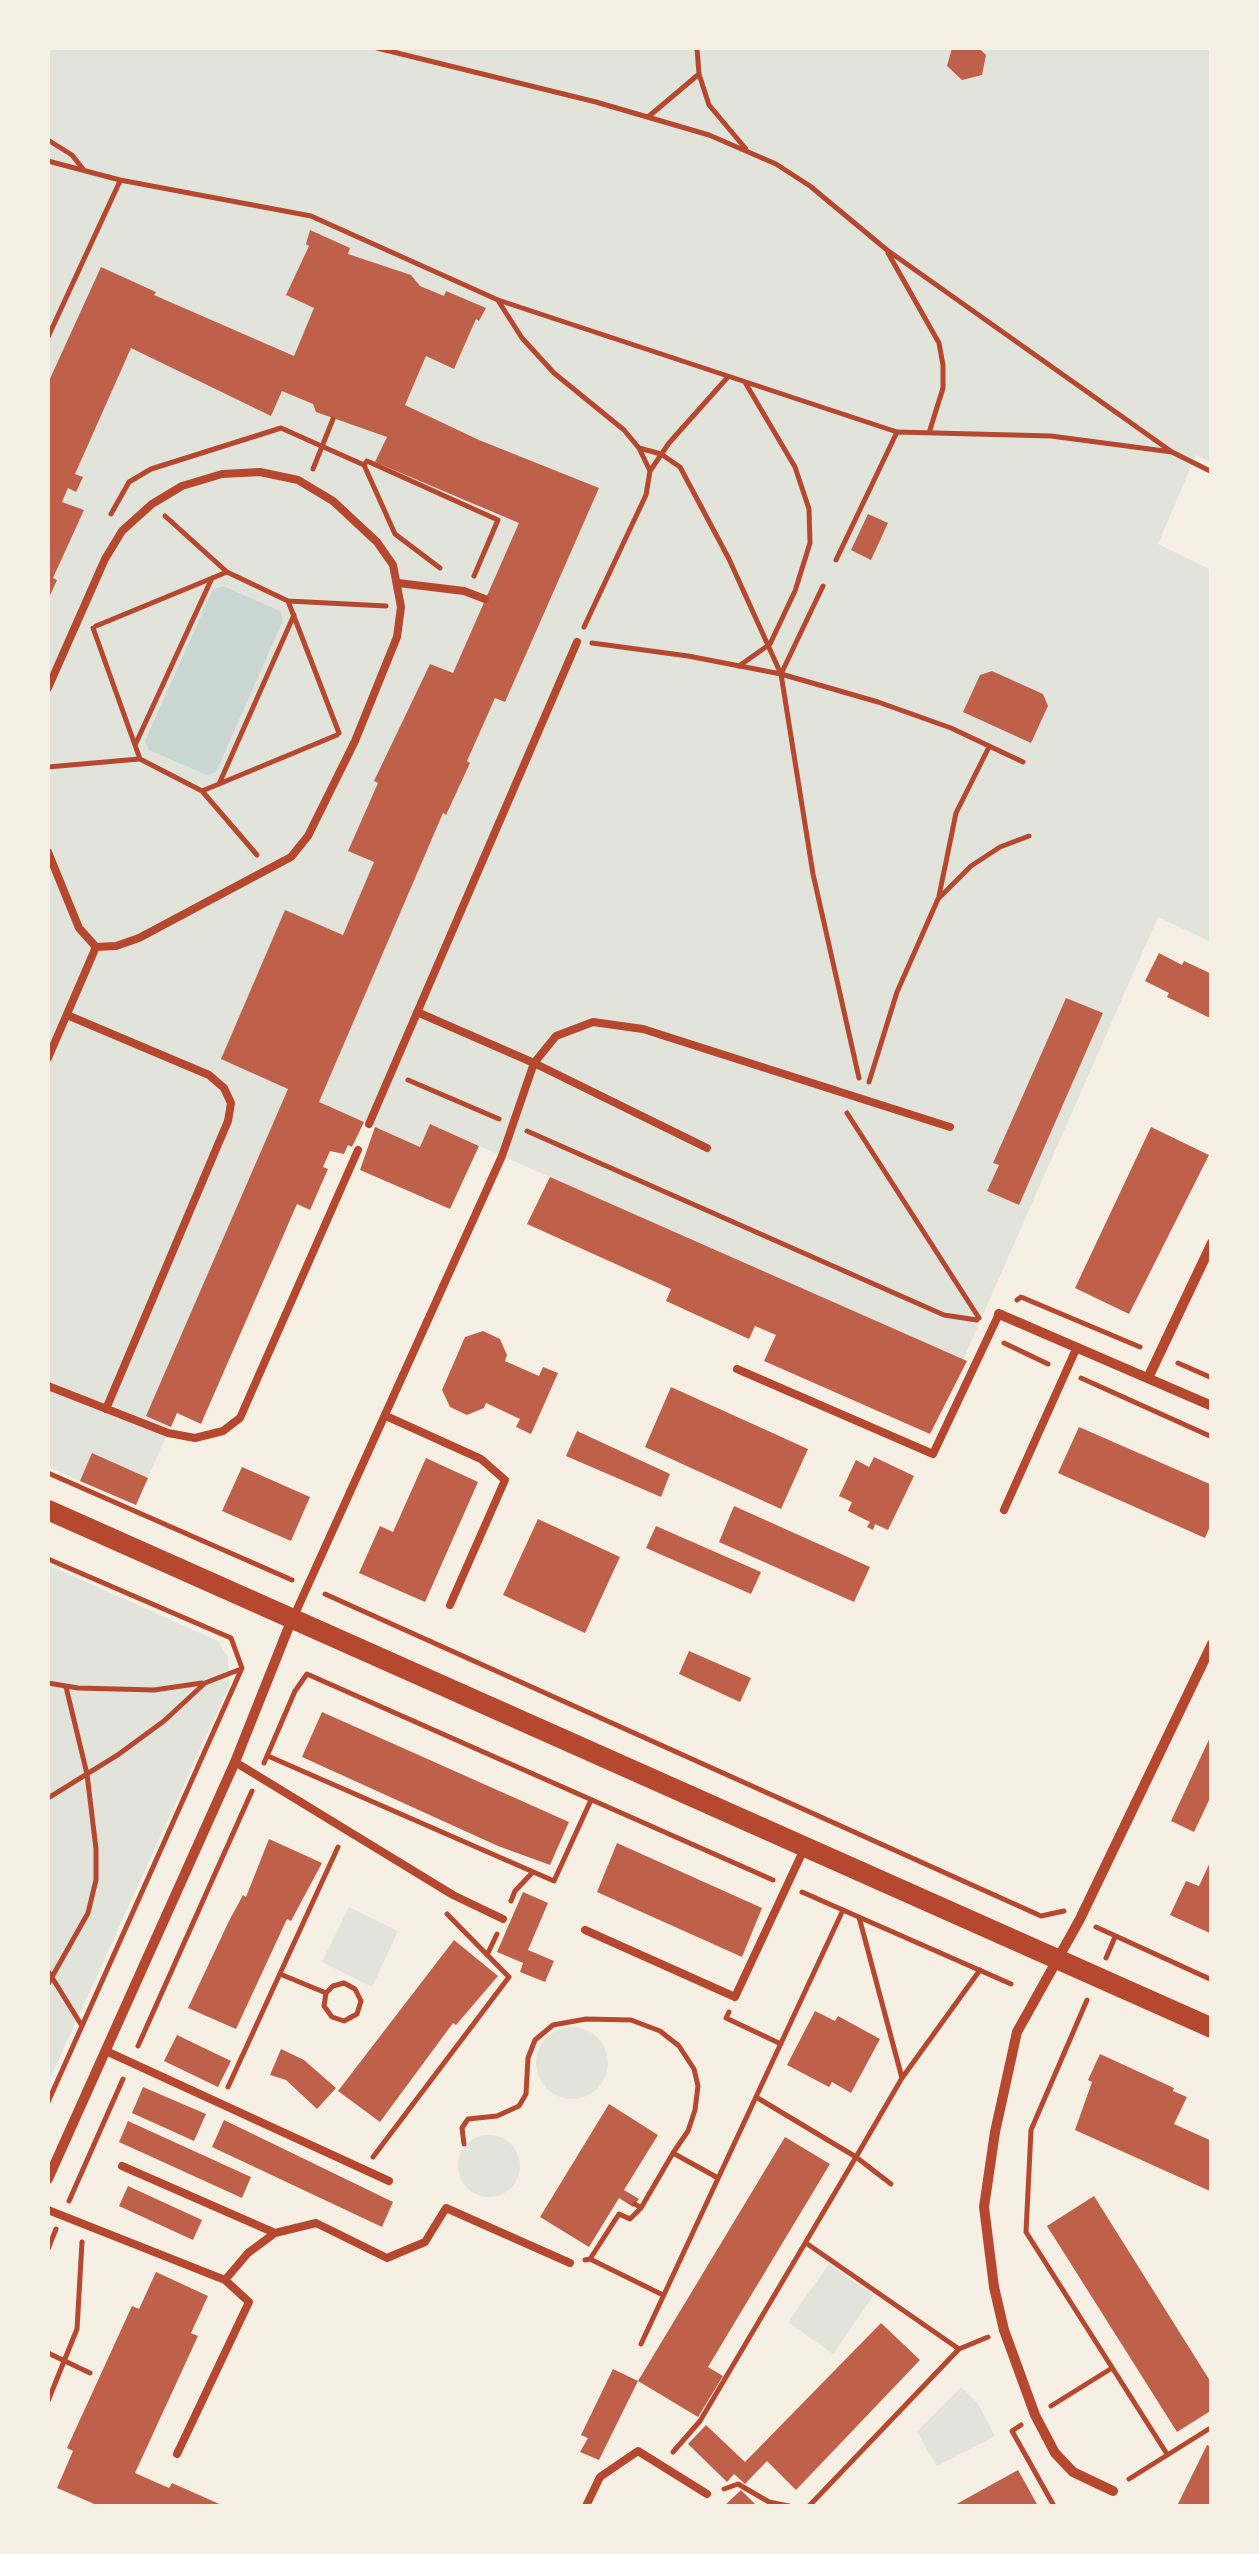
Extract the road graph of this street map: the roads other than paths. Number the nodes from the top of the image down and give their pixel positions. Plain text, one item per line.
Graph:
1 (398, 582) junction
2 (485, 599) dead end
3 (577, 642) road end
4 (48, 688) edge
5 (48, 852) edge
6 (96, 947) junction
7 (417, 1012) junction
8 (66, 1015) junction
9 (48, 1058) edge
10 (534, 1063) junction
11 (369, 1124) dead end
12 (950, 1127) dead end
13 (707, 1148) dead end
14 (358, 1150) dead end
15 (1212, 1243) edge
16 (999, 1314) joint
17 (1077, 1347) junction
18 (737, 1369) dead end
19 (1148, 1378) junction
20 (48, 1386) edge
21 (1212, 1406) edge
22 (106, 1409) junction
23 (386, 1416) junction
24 (48, 1510) edge
25 (1004, 1510) dead end
26 (450, 1605) dead end
27 (292, 1620) junction
28 (1212, 1644) edge
29 (235, 1762) junction
30 (805, 1847) junction
31 (504, 1919) dead end
32 (585, 1930) dead end
33 (1057, 1960) junction
34 (1212, 2028) edge
35 (106, 2052) junction
36 (122, 2166) dead end
37 (48, 2179) edge
38 (388, 2181) dead end
39 (48, 2210) edge
40 (275, 2233) junction
41 (570, 2263) road end
42 (225, 2280) junction
43 (177, 2454) dead end
44 (1113, 2492) dead end
45 (707, 2494) road end
46 (586, 2506) edge

1 - 2 lane
1 - 4 lane
1 - 6 lane
3 - 7 lane
5 - 6 lane
6 - 8 lane
7 - 10 lane
7 - 11 lane
8 - 9 lane
8 - 22 lane
10 - 12 lane
10 - 13 lane
10 - 23 lane
14 - 22 lane
15 - 19 street
16 - 17 street
16 - 18 lane
17 - 19 street
17 - 25 lane
19 - 21 street
20 - 22 lane
23 - 26 lane
23 - 27 lane
24 - 27 main road
27 - 29 street
27 - 30 main road
28 - 33 street
29 - 31 lane
29 - 35 street
30 - 32 lane
30 - 33 main road
33 - 34 main road
33 - 44 street
35 - 37 street
35 - 38 lane
36 - 40 lane
39 - 42 lane
40 - 41 lane
40 - 42 lane
42 - 43 lane
45 - 46 lane

